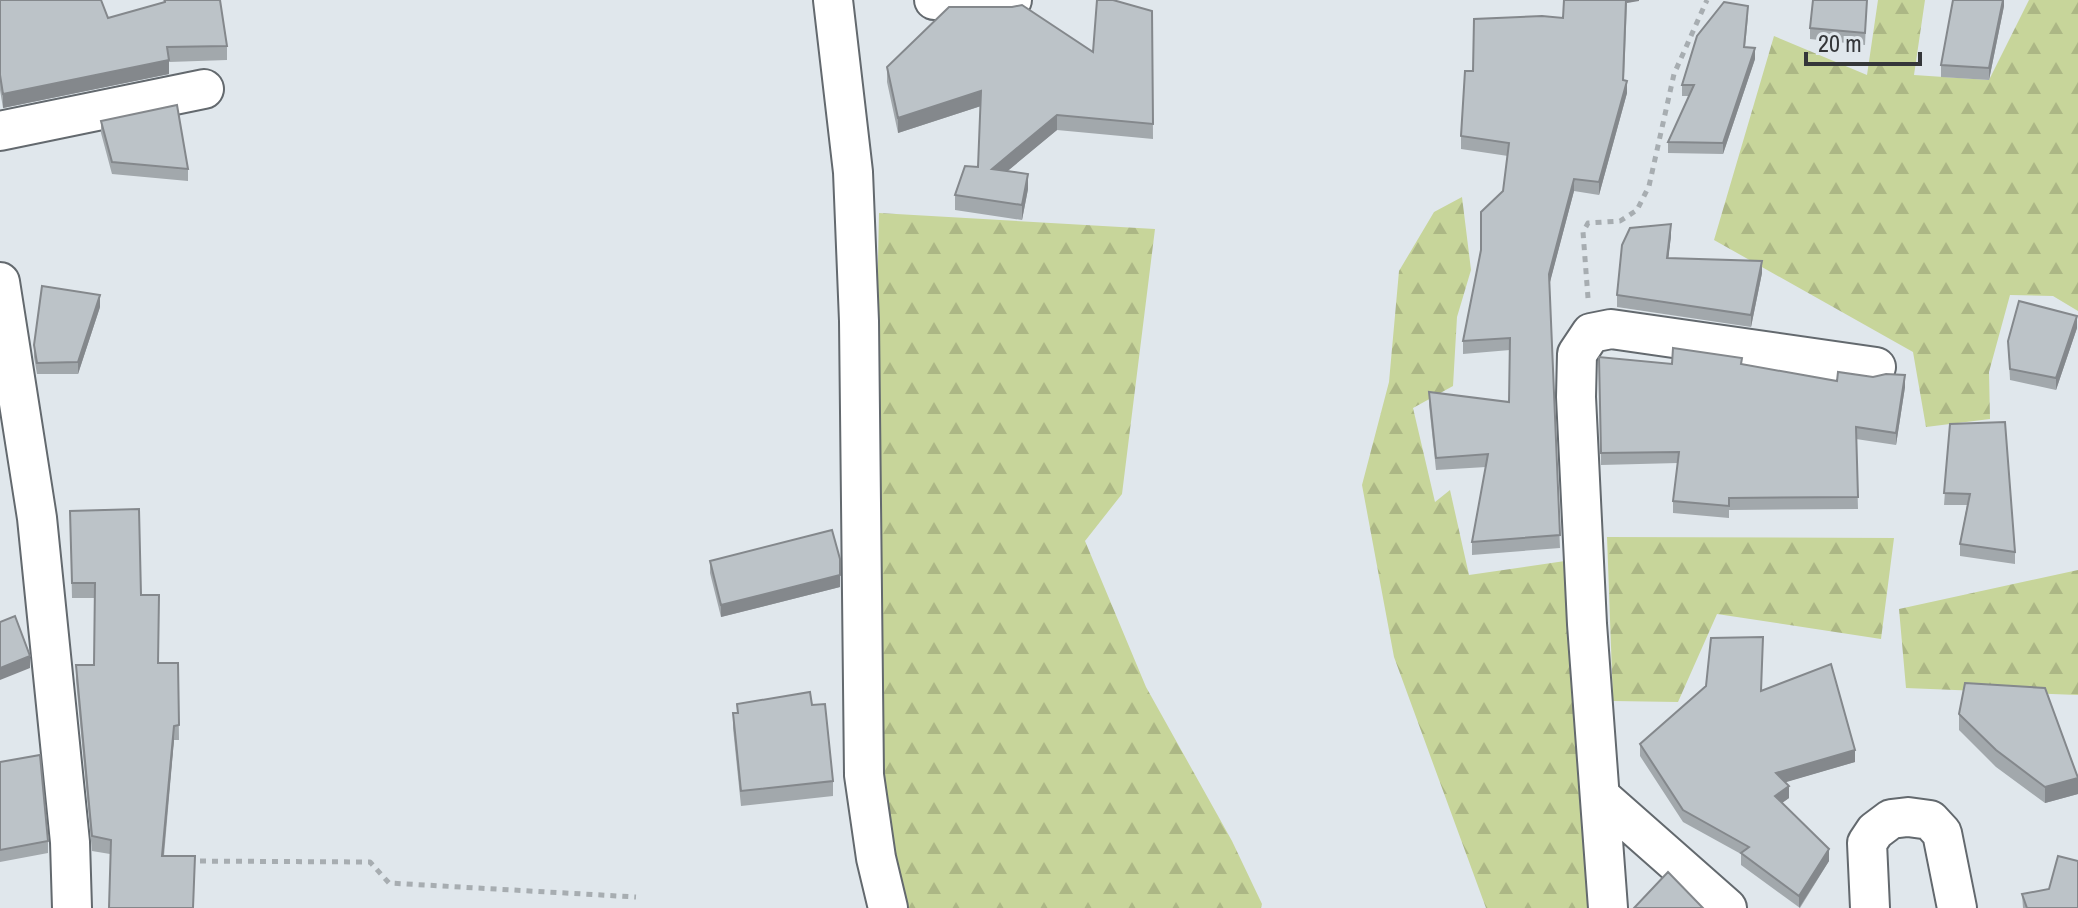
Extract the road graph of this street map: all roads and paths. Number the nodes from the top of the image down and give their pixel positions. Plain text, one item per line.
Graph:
1 (833, 0) edge
2 (934, 0) edge
3 (1012, 0) edge
4 (1707, 0) edge
5 (204, 89) dead end
6 (0, 131) edge
7 (0, 282) edge
8 (1591, 333) junction
9 (1876, 367) dead end
10 (11, 423) edge
11 (1600, 796) junction
12 (183, 861) edge
13 (636, 897) dead end
14 (72, 908) edge
15 (888, 908) edge
16 (1608, 908) edge
17 (1727, 908) edge
18 (1870, 908) edge
19 (1957, 908) edge

1 - 15 street
2 - 3 street
4 - 8 path
5 - 6 street
7 - 10 street
8 - 9 street
8 - 11 street
10 - 14 street
11 - 16 street
11 - 17 street
12 - 13 path
18 - 19 street

